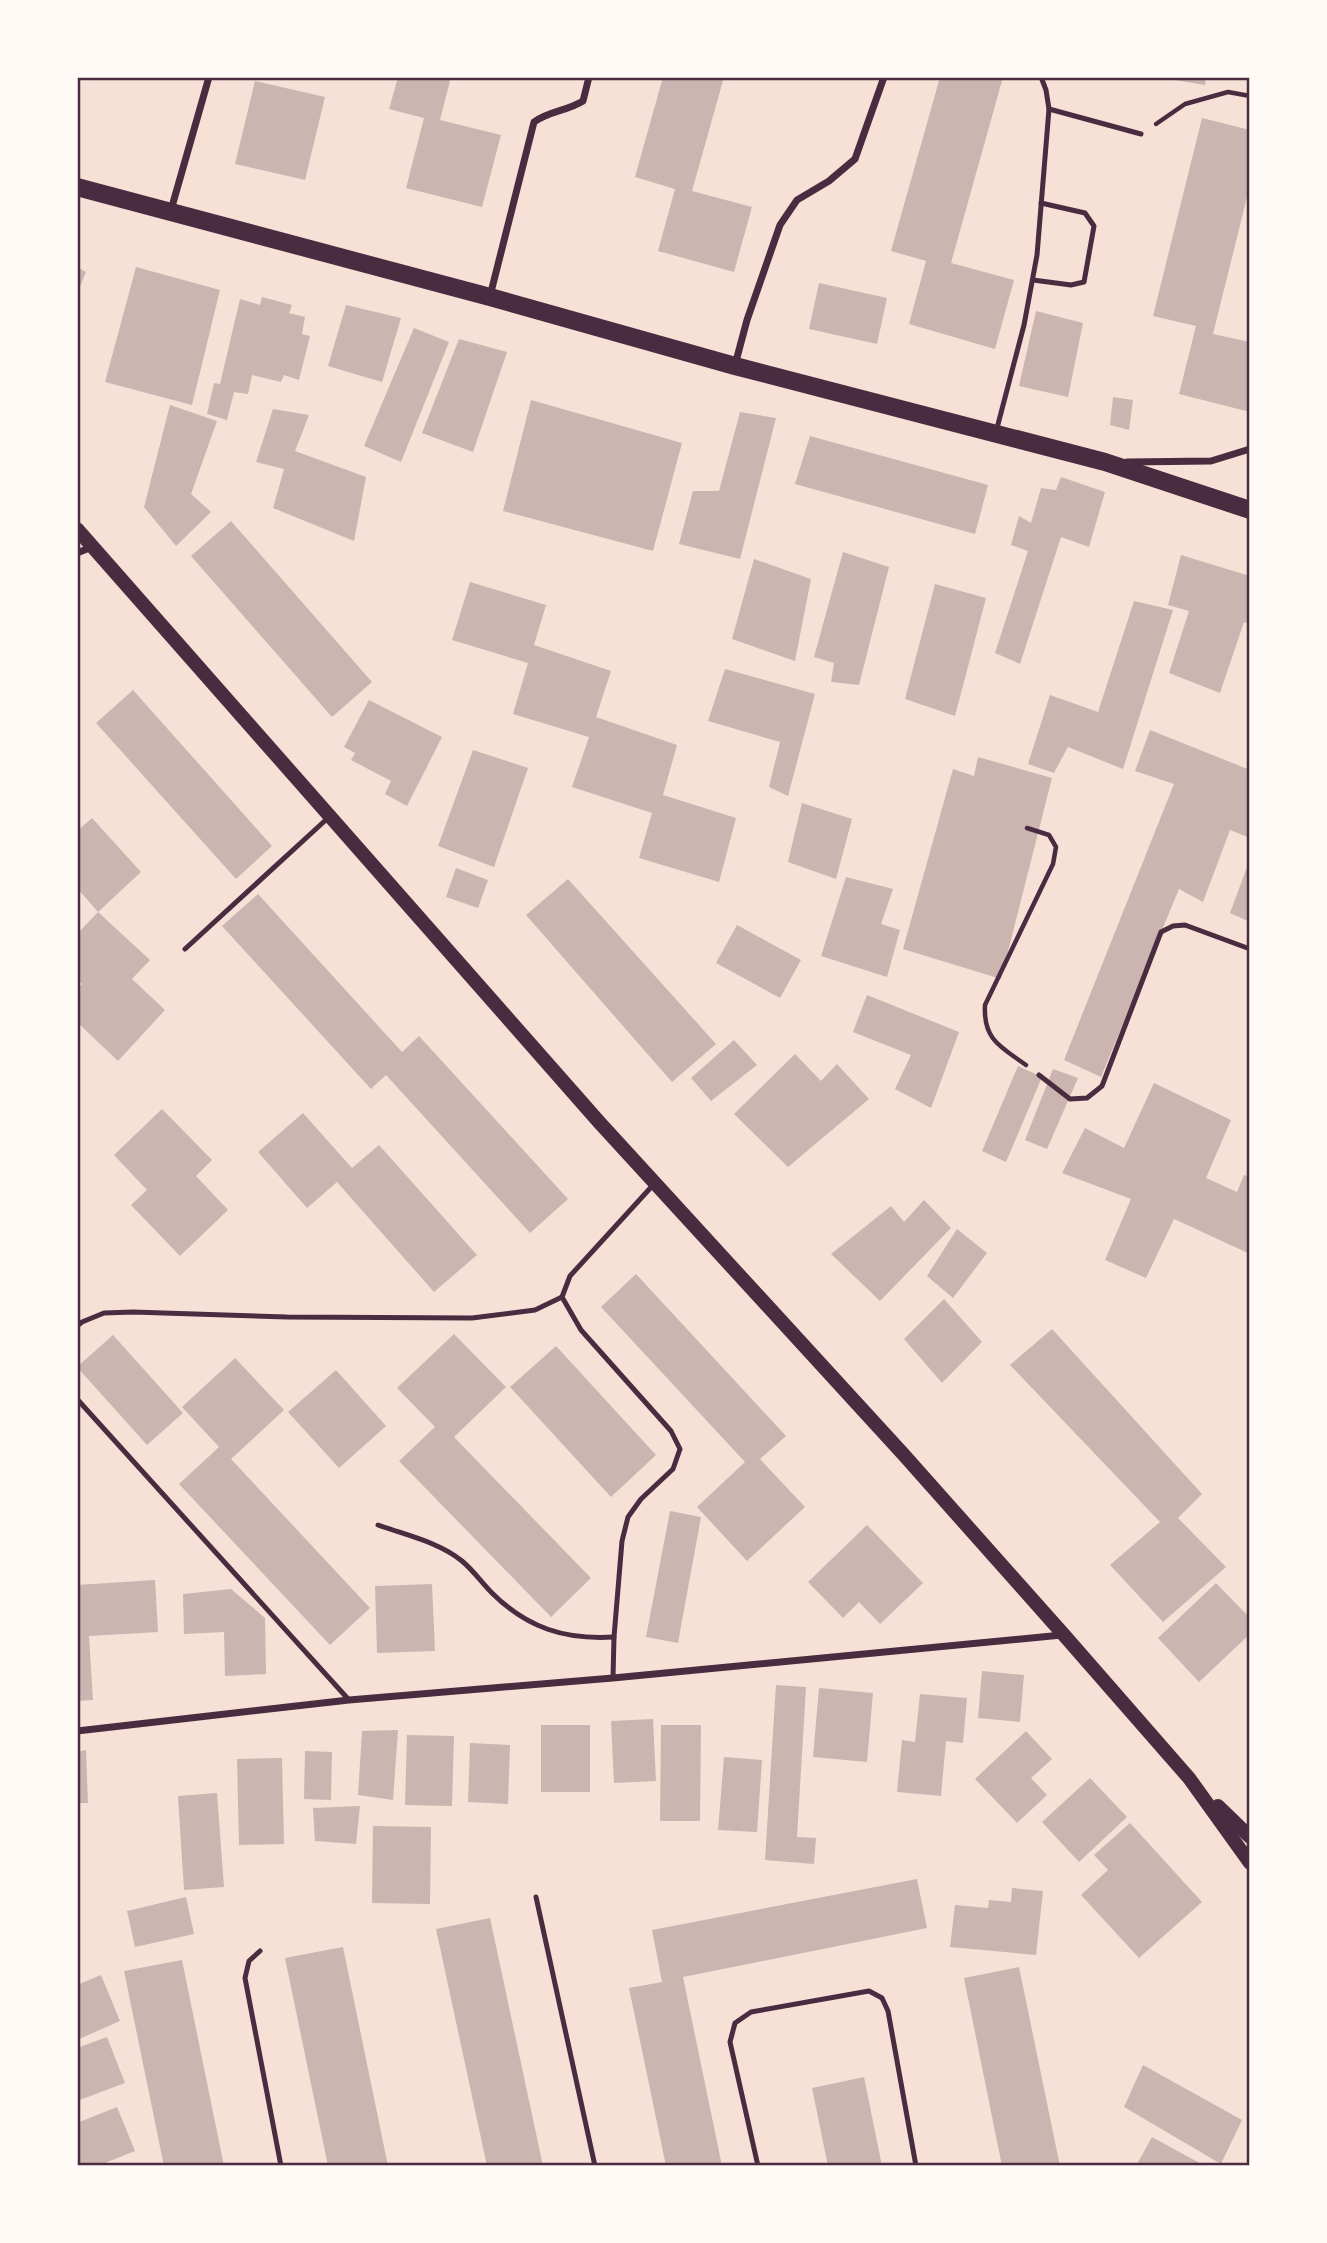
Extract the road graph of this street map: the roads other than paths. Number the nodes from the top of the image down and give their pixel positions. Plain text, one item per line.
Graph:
1 (209, 77) edge
2 (589, 77) edge
3 (884, 77) edge
4 (1041, 77) edge
5 (1049, 109) junction
6 (1140, 134) road end
7 (77, 187) edge
8 (1041, 203) junction
9 (171, 210) junction
10 (1033, 280) junction
11 (490, 296) junction
12 (735, 366) junction
13 (996, 434) junction
14 (1250, 449) edge
15 (1105, 462) junction
16 (1250, 510) edge
17 (77, 529) edge
18 (93, 547) junction
19 (77, 553) edge
20 (328, 817) junction
21 (1250, 949) edge
22 (185, 950) dead end
23 (1039, 1075) road end
24 (654, 1184) junction
25 (562, 1297) junction
26 (77, 1326) edge
27 (77, 1399) edge
28 (378, 1525) dead end
29 (1064, 1635) junction
30 (614, 1637) junction
31 (613, 1678) junction
32 (349, 1700) junction
33 (77, 1731) edge
34 (1189, 1778) junction
35 (1250, 1837) edge
36 (1250, 1863) edge
37 (536, 1898) dead end
38 (260, 1951) dead end
39 (281, 2166) edge
40 (595, 2166) edge
41 (758, 2166) edge
42 (916, 2166) edge

1 - 9 street
2 - 11 street
3 - 12 street
4 - 5 lane
5 - 6 lane
5 - 8 lane
7 - 9 main road
8 - 10 lane
8 - 10 lane
9 - 11 main road
10 - 13 lane
11 - 12 main road
12 - 13 main road
13 - 15 main road
14 - 15 street
15 - 16 main road
17 - 18 main road
18 - 19 street
18 - 20 main road
20 - 22 lane
20 - 24 main road
21 - 23 lane
24 - 25 lane
24 - 29 main road
25 - 26 lane
25 - 30 lane
27 - 32 lane
28 - 30 lane
29 - 31 street
29 - 34 main road
30 - 31 lane
31 - 32 street
32 - 33 street
34 - 35 main road
34 - 36 main road
37 - 40 lane
38 - 39 lane
41 - 42 lane

